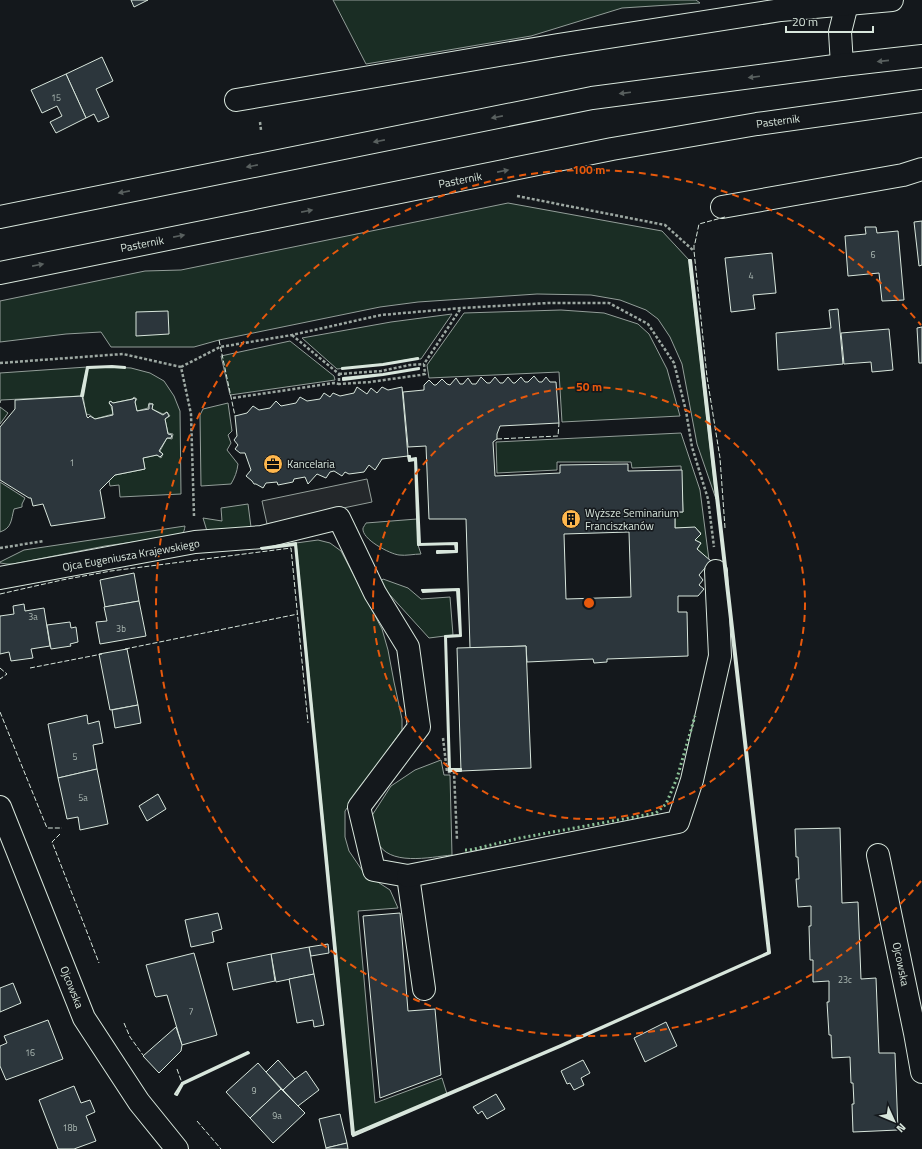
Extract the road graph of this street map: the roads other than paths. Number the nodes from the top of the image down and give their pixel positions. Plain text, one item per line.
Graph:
1 (892, 0) edge
2 (847, 4) junction
3 (922, 56) edge
4 (842, 65) junction
5 (236, 100) dead end
6 (922, 101) edge
7 (922, 169) edge
8 (722, 207) dead end
9 (0, 217) edge
10 (0, 273) edge
11 (716, 571) road end
12 (0, 578) edge
13 (0, 807) edge
14 (878, 855) dead end
15 (408, 876) junction
16 (424, 989) dead end
17 (922, 1072) edge
18 (177, 1149) edge

1 - 2 main road
2 - 4 main road
2 - 5 main road
3 -> 4 main road
4 -> 9 main road
10 -> 6 main road, Pasternik
7 - 8 main road
11 - 15 main road
12 - 15 main road, Ojca Eugeniusza Krajewskiego
13 - 18 main road, Ojcowska
14 - 17 main road, Ojcowska
15 - 16 main road

